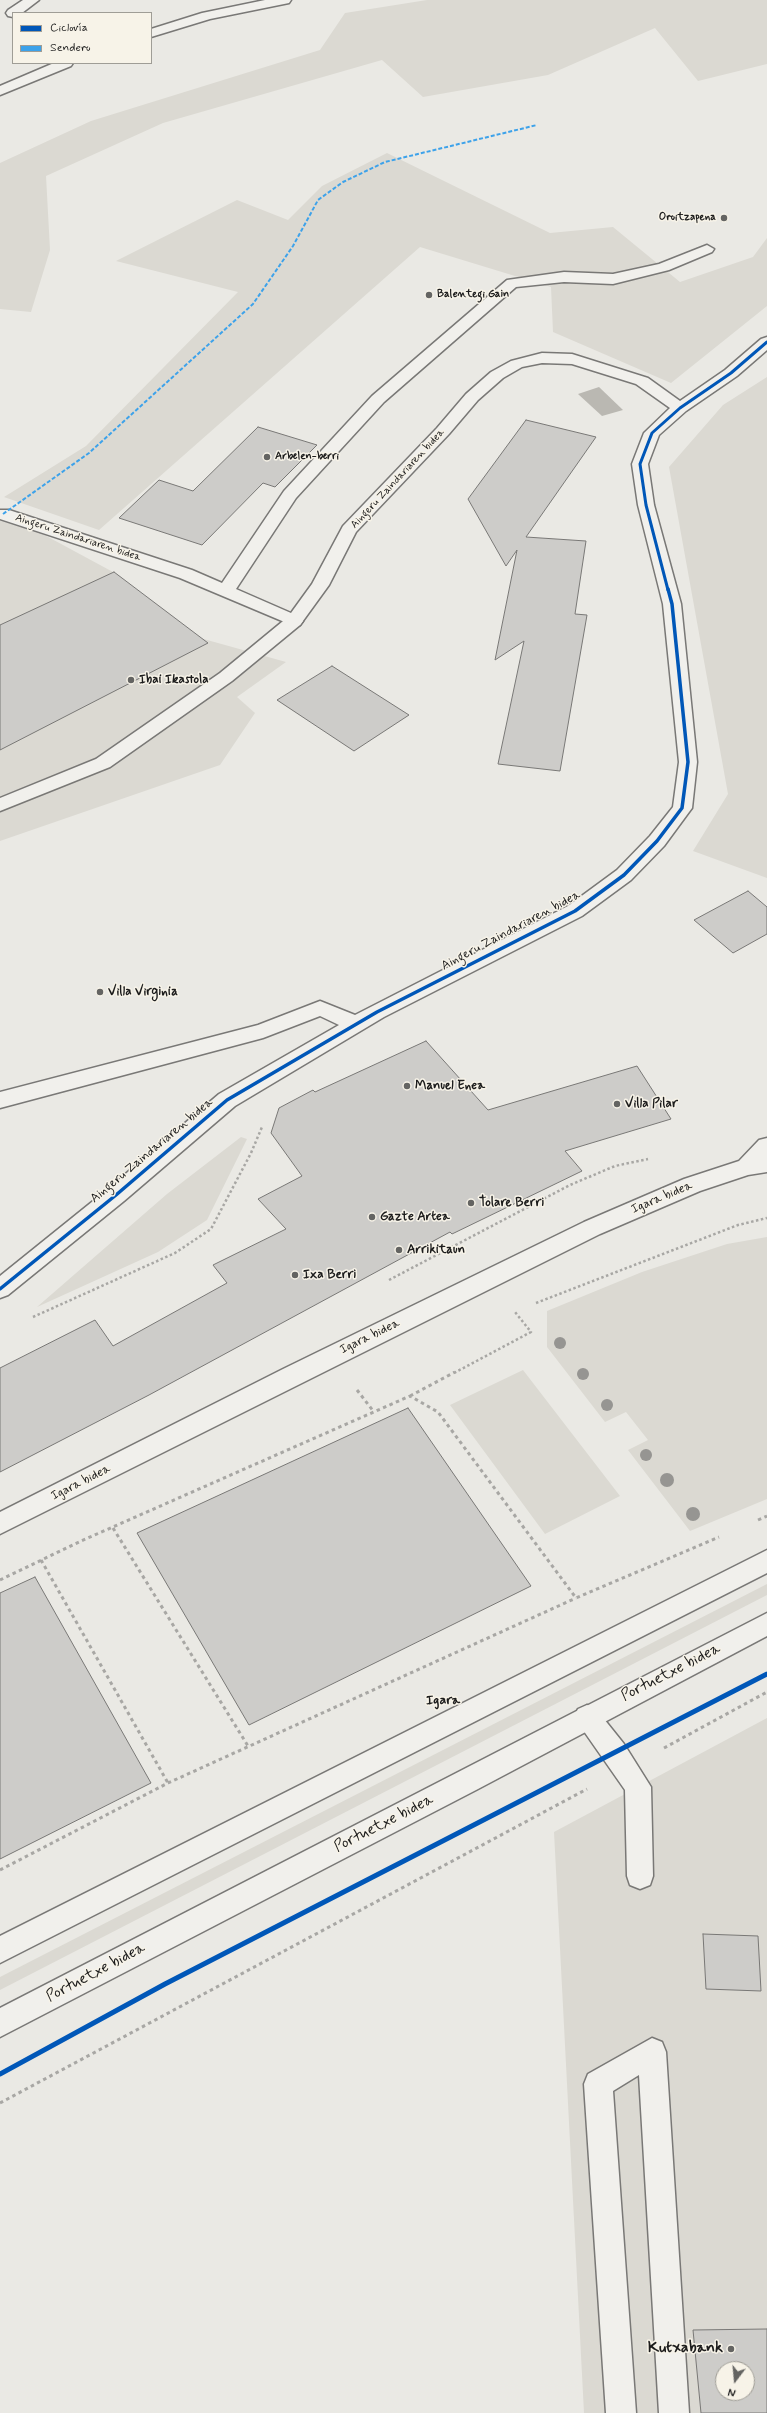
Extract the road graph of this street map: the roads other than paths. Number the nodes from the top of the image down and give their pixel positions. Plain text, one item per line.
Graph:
1 (32, 0) edge
2 (284, 0) edge
3 (14, 12) edge
4 (12, 14) edge
5 (0, 22) edge
6 (152, 33) edge
7 (64, 64) edge
8 (0, 91) edge
9 (707, 249) dead end
10 (767, 342) edge
11 (680, 408) junction
12 (3, 514) dead end
13 (226, 591) junction
14 (294, 620) junction
15 (0, 805) edge
16 (356, 1024) junction
17 (0, 1100) edge
18 (767, 1146) edge
19 (757, 1166) edge
20 (0, 1289) edge
21 (0, 1524) edge
22 (767, 1561) edge
23 (767, 1624) edge
24 (587, 1717) junction
25 (640, 1876) dead end
26 (0, 1950) edge
27 (0, 2023) edge
28 (621, 2413) edge
29 (674, 2413) edge

1 - 3 main road
2 - 6 main road
4 - 5 main road
7 - 8 main road
9 - 13 main road
10 - 11 main road, Aingeru Zaindariaren bidea
11 - 14 main road, Aingeru Zaindariaren bidea
11 - 16 main road, Aingeru Zaindariaren bidea
12 - 13 main road, Aingeru Zaindariaren bidea
13 - 14 main road, Aingeru Zaindariaren bidea
14 - 15 main road
16 - 17 main road
16 - 20 main road, Aingeru Zaindariaren bidea
18 - 19 main road, Igara bidea
19 - 21 main road, Igara bidea
22 - 26 main road
23 - 24 main road, Portuetxe bidea
24 - 25 main road
24 - 27 main road, Portuetxe bidea
28 - 29 main road

